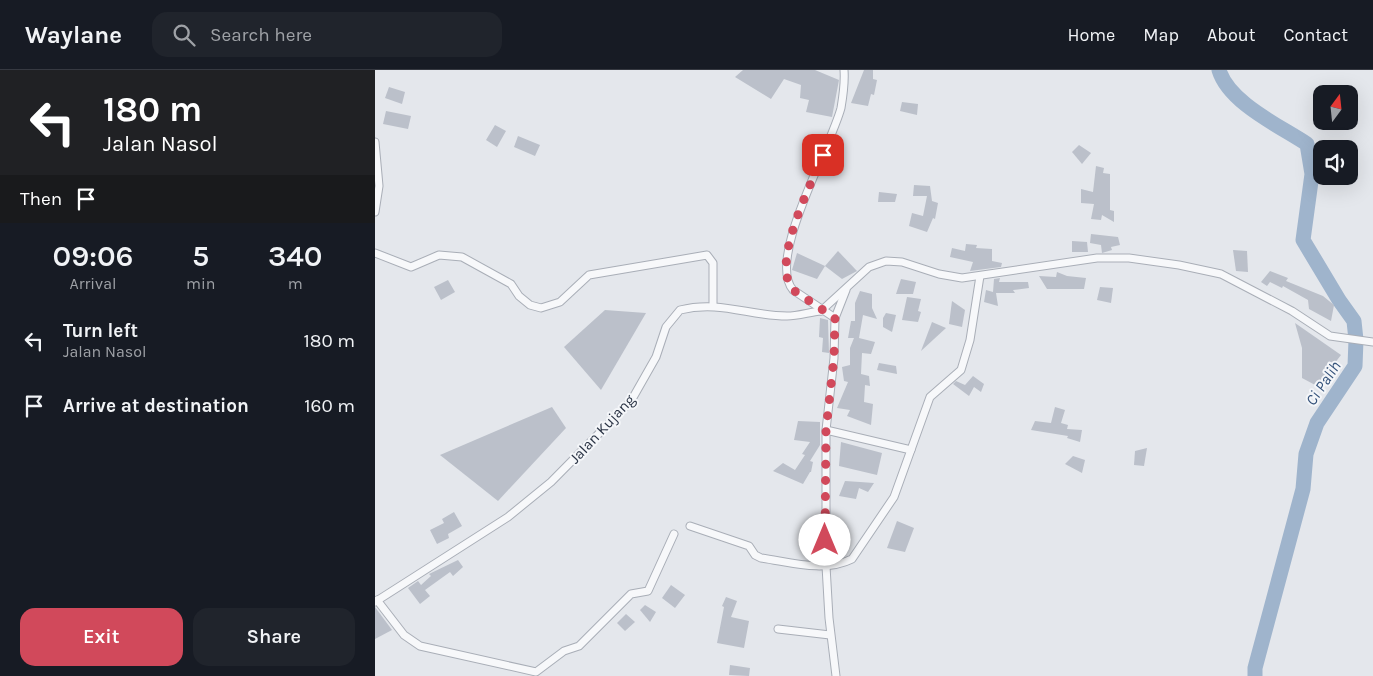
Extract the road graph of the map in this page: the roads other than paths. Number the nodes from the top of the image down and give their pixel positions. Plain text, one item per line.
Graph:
1 (844, 70) edge
2 (375, 142) edge
3 (375, 212) edge
4 (375, 253) edge
5 (979, 276) junction
6 (847, 286) junction
7 (713, 305) junction
8 (821, 311) junction
9 (835, 318) junction
10 (1373, 342) edge
11 (826, 430) junction
12 (911, 450) junction
13 (689, 526) dead end
14 (674, 534) dead end
15 (826, 566) junction
16 (376, 601) edge
17 (778, 629) dead end
18 (830, 635) junction
19 (836, 676) edge

1 - 8 street
2 - 3 street
4 - 7 street
5 - 6 street
5 - 10 street
5 - 12 street
6 - 8 street
6 - 9 street
7 - 8 street, Jalan Kujang
7 - 16 street, Jalan Kujang
8 - 9 street
9 - 11 street
11 - 12 street
11 - 15 street
12 - 15 street
13 - 15 street
14 - 16 street
15 - 18 street
17 - 18 street
18 - 19 street

